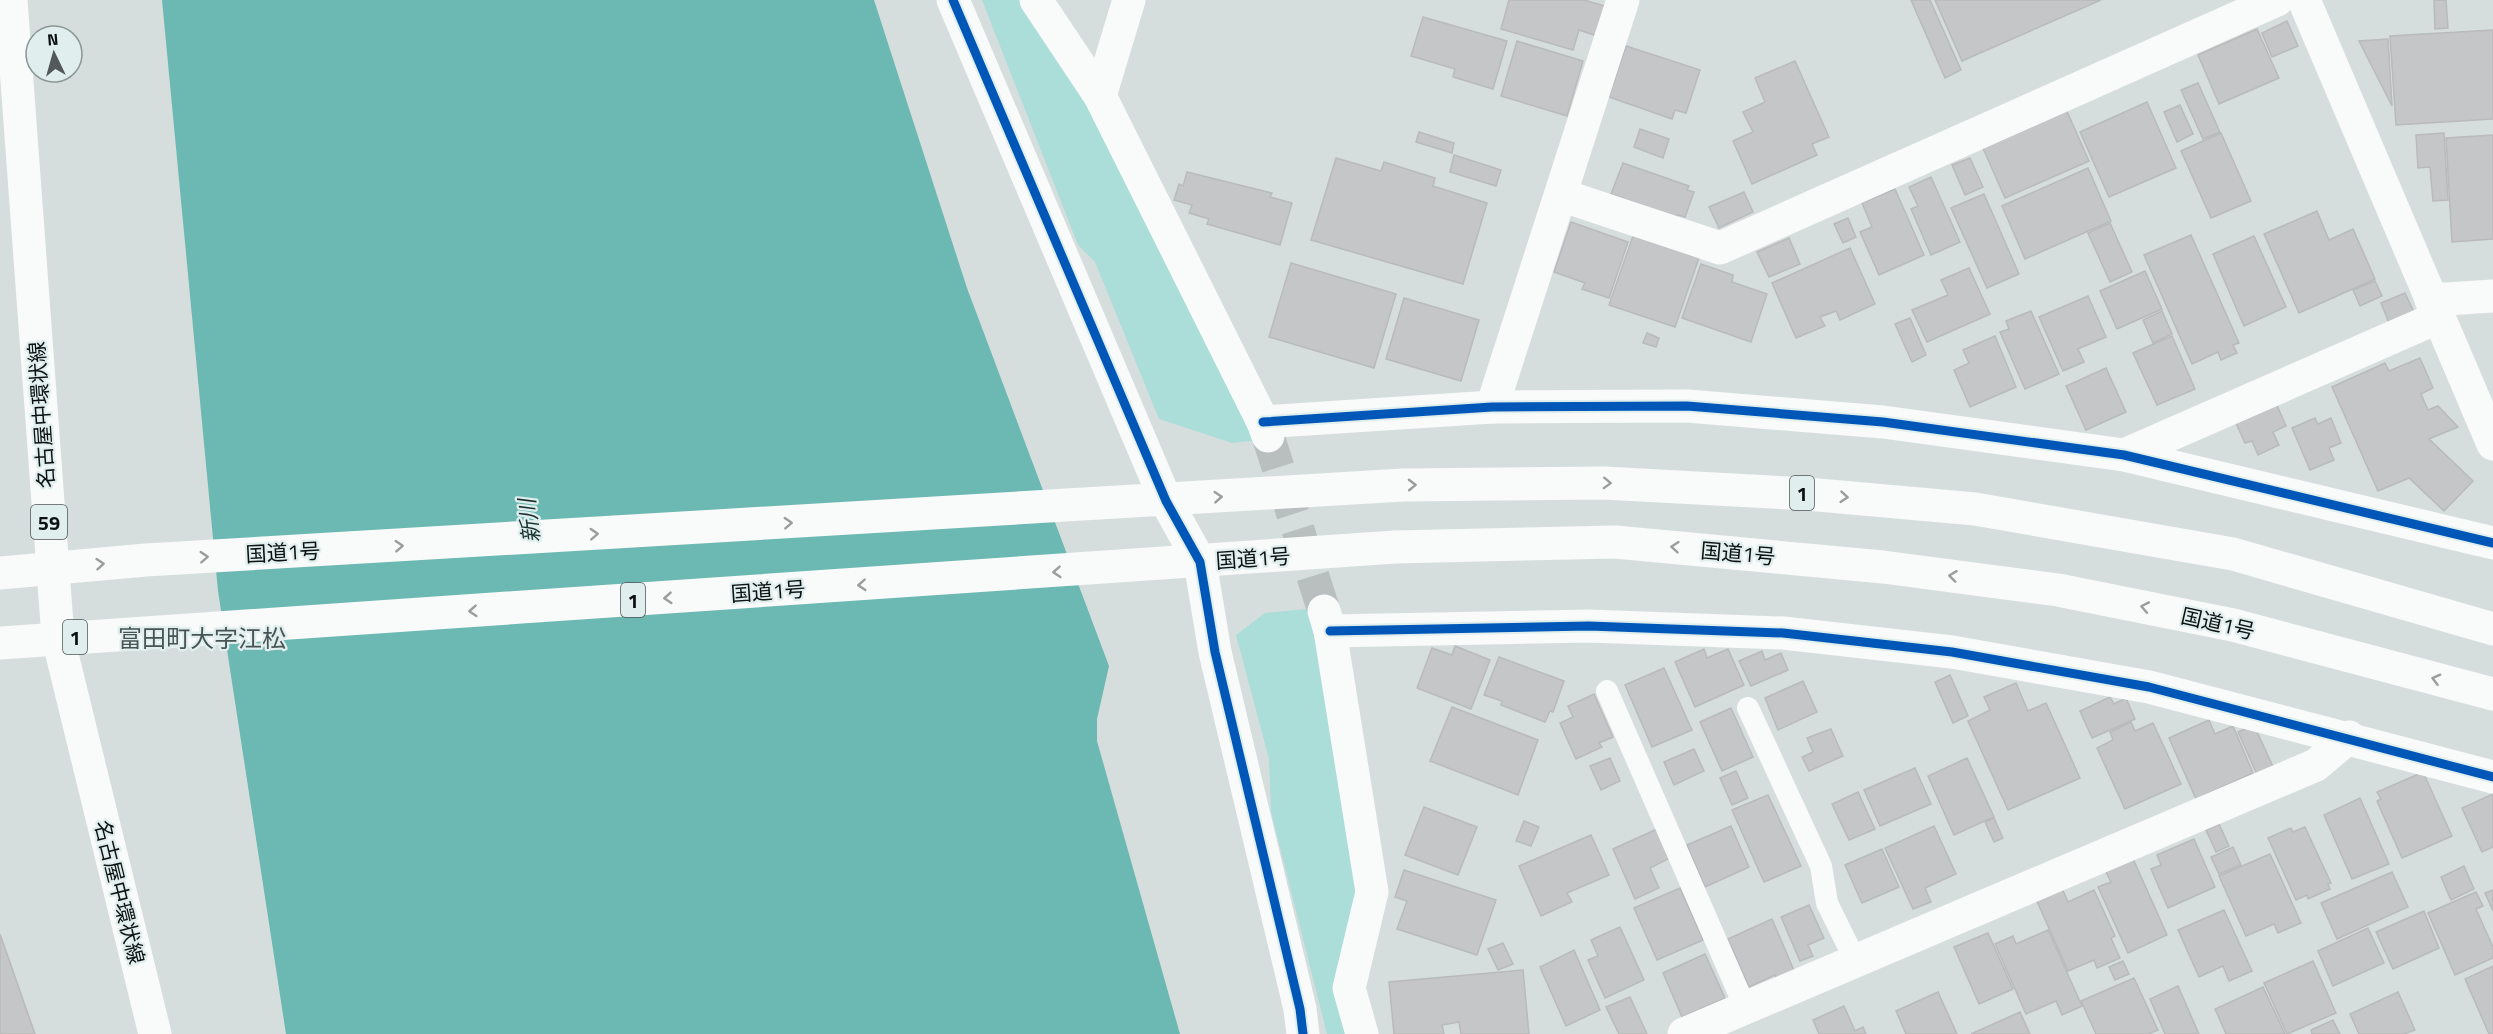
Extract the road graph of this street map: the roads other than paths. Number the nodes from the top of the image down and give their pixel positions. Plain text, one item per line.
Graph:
1 (11, 0) edge
2 (953, 0) edge
3 (1036, 0) edge
4 (1129, 0) edge
5 (1623, 0) edge
6 (2277, 0) edge
7 (2304, 0) edge
8 (1100, 96) junction
9 (1561, 195) junction
10 (2493, 296) edge
11 (2435, 309) junction
12 (1492, 407) junction
13 (2493, 444) edge
14 (2124, 456) junction
15 (1166, 501) junction
16 (2493, 543) edge
17 (1200, 562) junction
18 (52, 568) junction
19 (0, 573) edge
20 (2493, 629) edge
21 (58, 638) junction
22 (0, 643) edge
23 (1607, 691) dead end
24 (2493, 694) edge
25 (1748, 708) dead end
26 (2349, 737) junction
27 (2493, 777) edge
28 (1855, 960) junction
29 (1745, 1007) junction
30 (155, 1034) edge
31 (1303, 1034) edge
32 (1362, 1034) edge
33 (1684, 1034) edge

1 - 18 main road, 名古屋中環状線 / 59
2 - 15 main road
3 - 8 main road
4 - 8 main road
5 - 9 main road
6 - 9 main road
7 - 11 main road
8 - 12 main road
9 - 12 main road
10 - 11 main road
11 - 13 main road
11 - 14 main road
12 - 14 main road
14 - 16 main road
15 - 17 main road
18 -> 15 main road, 国道1号 / 1
15 -> 20 main road, 国道1号 / 1
17 -> 21 main road, 国道1号 / 1
24 -> 17 main road, 国道1号 / 1
17 - 31 main road
18 - 19 main road, 国道1号 / 1
18 - 21 main road, 名古屋中環状線 / 59
21 - 22 main road, 国道1号 / 1
21 - 30 main road, 名古屋中環状線 / 59
23 - 29 lane
25 - 28 lane
26 - 27 main road
26 - 28 main road
26 - 32 main road
28 - 29 main road
29 - 33 main road

